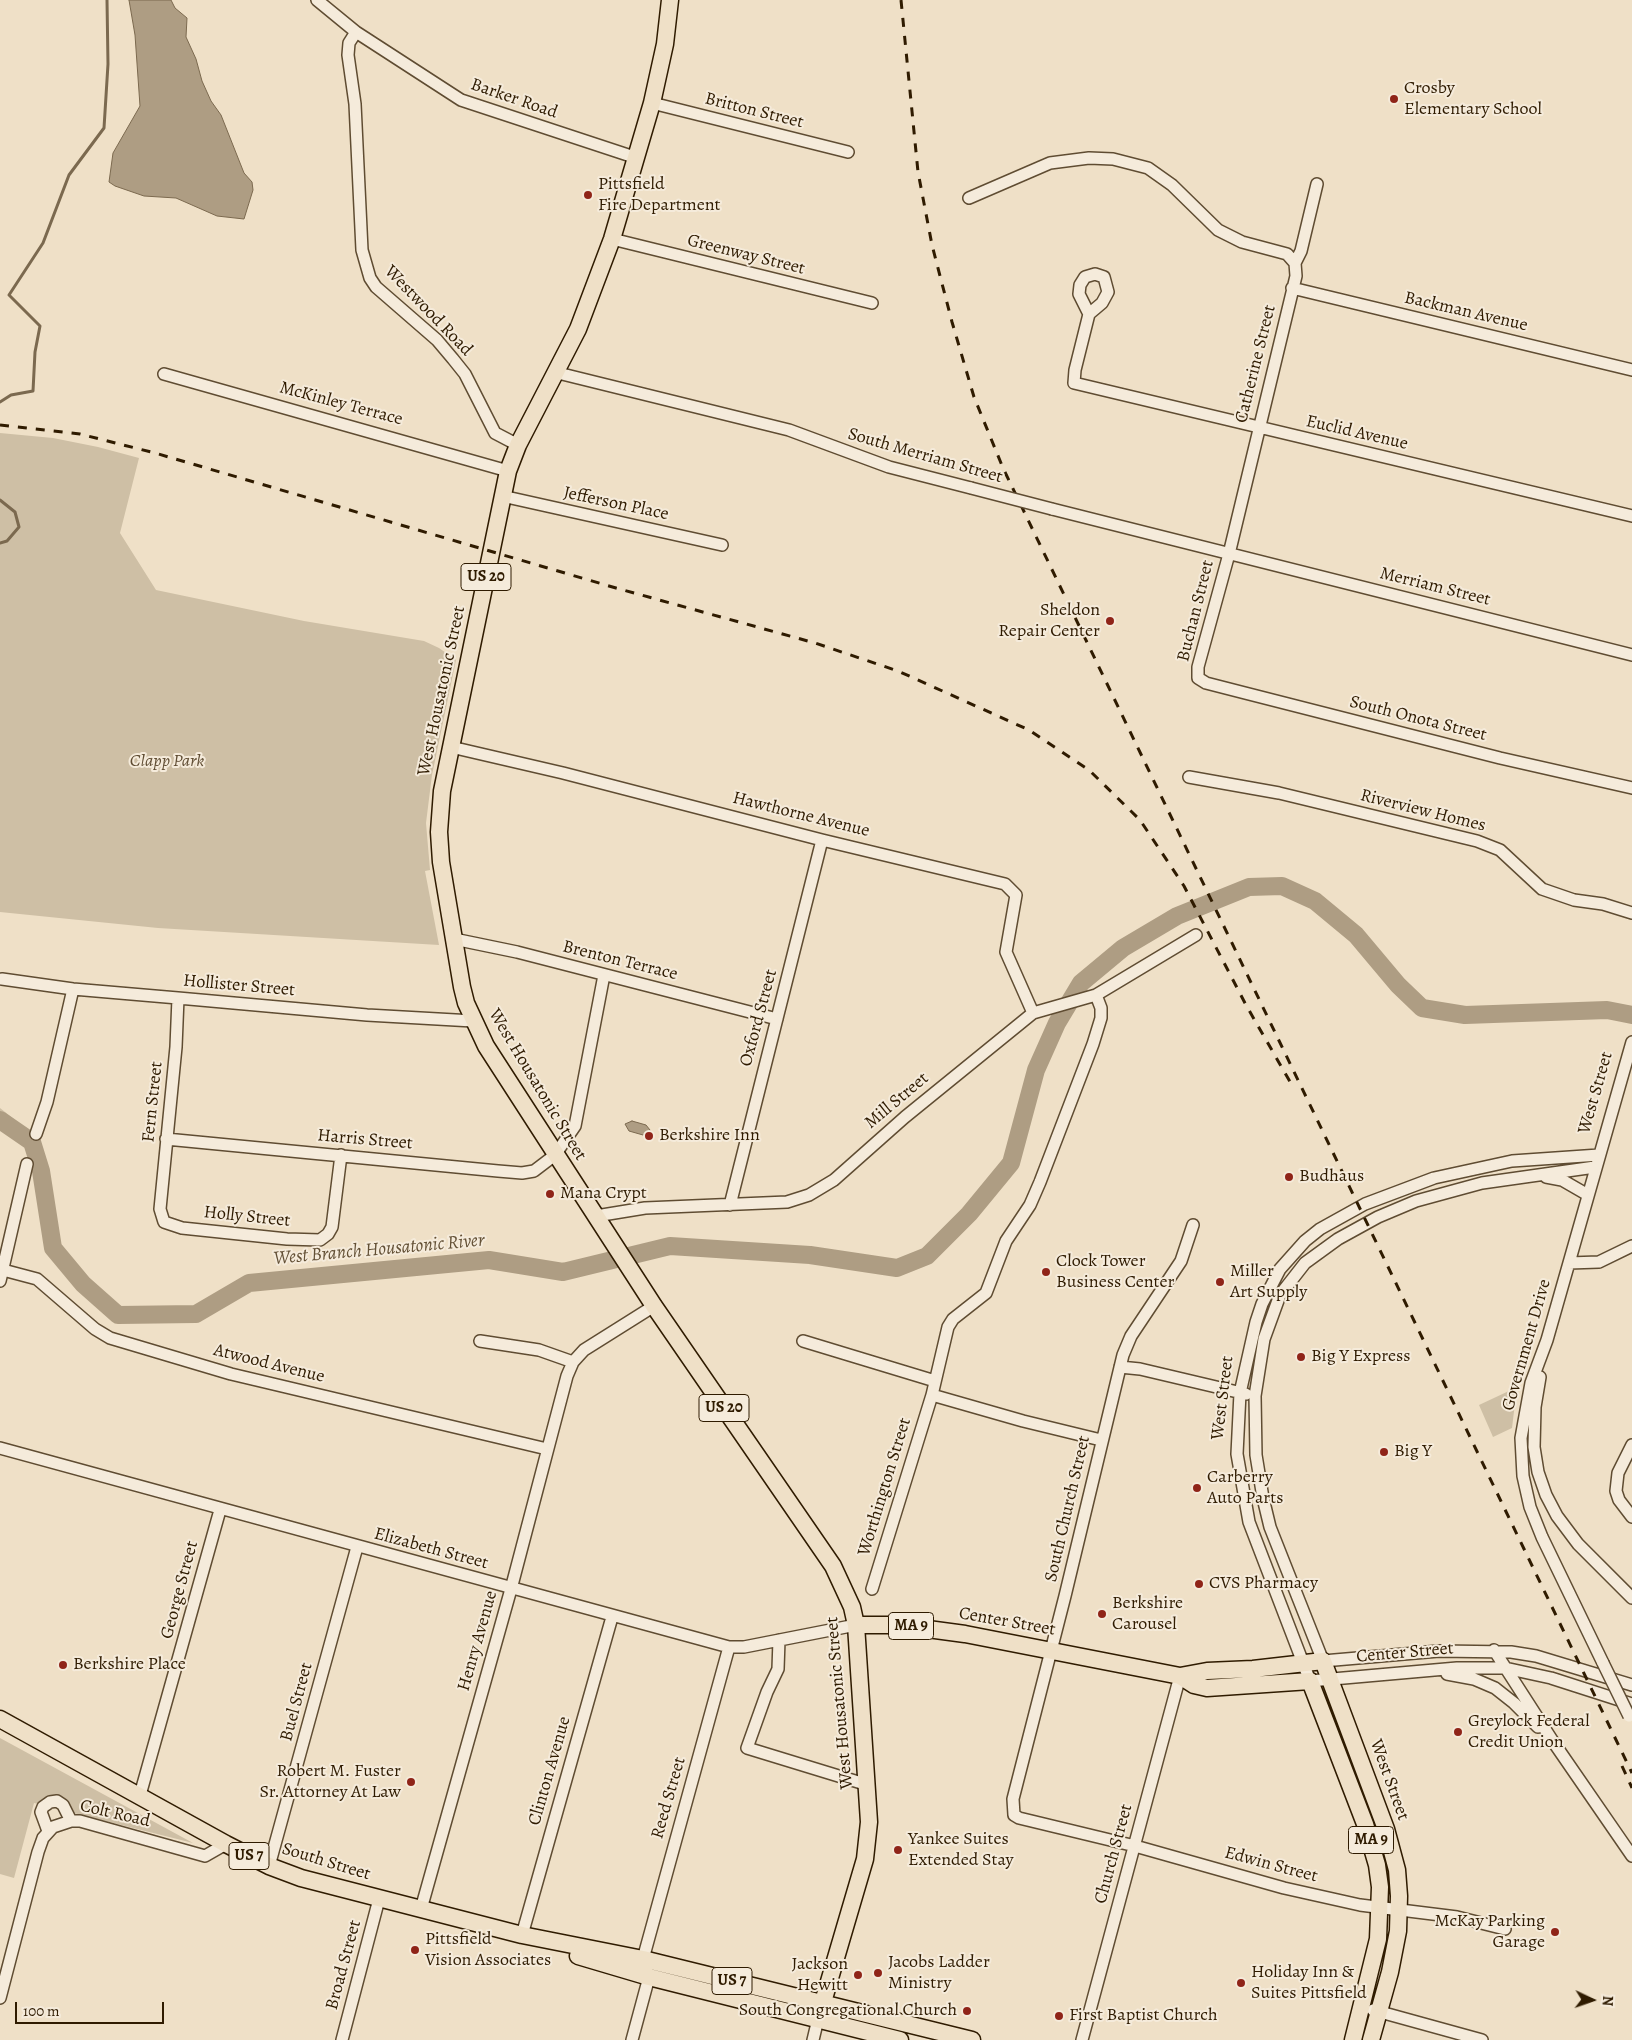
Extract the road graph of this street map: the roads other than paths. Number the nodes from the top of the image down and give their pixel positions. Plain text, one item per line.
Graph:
1 (317, 0) edge
2 (670, 0) edge
3 (356, 32) junction
4 (652, 103) junction
5 (848, 152) dead end
6 (637, 158) junction
7 (1317, 184) dead end
8 (969, 198) dead end
9 (612, 239) junction
10 (1295, 263) junction
11 (1292, 288) junction
12 (872, 303) dead end
13 (1089, 314) dead end
14 (1632, 370) edge
15 (554, 372) junction
16 (164, 374) dead end
17 (1258, 428) junction
18 (518, 445) junction
19 (508, 470) junction
20 (502, 496) junction
21 (1632, 516) edge
22 (722, 545) dead end
23 (1229, 554) junction
24 (1632, 655) edge
25 (1198, 678) joint
26 (451, 747) junction
27 (1189, 777) dead end
28 (1632, 788) edge
29 (822, 840) junction
30 (1632, 913) edge
31 (1196, 935) dead end
32 (454, 939) junction
33 (604, 975) junction
34 (2, 979) dead end
35 (73, 989) junction
36 (1096, 995) junction
37 (178, 998) junction
38 (1033, 1013) junction
39 (776, 1019) junction
40 (473, 1021) junction
41 (1632, 1042) edge
42 (36, 1134) dead end
43 (166, 1139) junction
44 (341, 1155) junction
45 (555, 1155) junction
46 (1599, 1155) junction
47 (28, 1164) dead end
48 (1595, 1167) junction
49 (1530, 1176) junction
50 (1588, 1195) junction
51 (730, 1205) junction
52 (160, 1209) joint
53 (599, 1221) junction
54 (1193, 1225) dead end
55 (1632, 1246) edge
56 (1569, 1263) junction
57 (1, 1276) edge
58 (654, 1306) junction
59 (1547, 1340) junction
60 (480, 1341) dead end
61 (804, 1341) dead end
62 (573, 1362) junction
63 (1120, 1367) junction
64 (935, 1381) junction
65 (1240, 1393) junction
66 (932, 1394) junction
67 (1255, 1396) junction
68 (1101, 1440) junction
69 (1632, 1445) edge
70 (0, 1448) edge
71 (547, 1449) junction
72 (220, 1510) junction
73 (1632, 1517) edge
74 (357, 1547) junction
75 (511, 1589) junction
76 (872, 1589) dead end
77 (1632, 1598) edge
78 (612, 1617) junction
79 (856, 1625) junction
80 (779, 1640) junction
81 (729, 1648) junction
82 (1050, 1650) junction
83 (1494, 1650) junction
84 (1323, 1661) junction
85 (1303, 1664) junction
86 (1505, 1668) junction
87 (1433, 1671) junction
88 (1180, 1676) junction
89 (1330, 1680) junction
90 (1310, 1681) junction
91 (1632, 1685) edge
92 (1632, 1704) edge
93 (0, 1719) edge
94 (1631, 1719) edge
95 (1552, 1740) junction
96 (868, 1785) junction
97 (140, 1795) junction
98 (1014, 1814) joint
99 (71, 1821) junction
100 (48, 1831) junction
101 (226, 1844) junction
102 (1135, 1846) junction
103 (1632, 1856) edge
104 (269, 1866) junction
105 (379, 1899) junction
106 (1380, 1907) junction
107 (420, 1909) junction
108 (1400, 1909) junction
109 (1505, 1929) dead end
110 (522, 1935) junction
111 (642, 1959) junction
112 (649, 1977) junction
113 (0, 1998) edge
114 (822, 2003) junction
115 (1362, 2006) junction
116 (1379, 2012) junction
117 (818, 2019) junction
118 (342, 2040) edge
119 (632, 2040) edge
120 (813, 2040) edge
121 (900, 2040) edge
122 (972, 2040) edge
123 (1082, 2040) edge
124 (1353, 2040) edge
125 (1371, 2040) edge
126 (1482, 2040) edge

1 - 3 street, Barker Road
2 - 4 highway, West Housatonic Street / US 20
3 - 6 street, Barker Road
3 - 18 street, Westwood Road
4 - 5 street, Britton Street
4 - 6 highway, West Housatonic Street / US 20
6 - 9 highway, West Housatonic Street / US 20
7 - 10 street, Catherine Street
8 - 10 street
9 - 12 street, Greenway Street
9 - 15 highway, West Housatonic Street / US 20
10 - 11 street, Catherine Street
11 - 14 street, Backman Avenue
11 - 17 street, Catherine Street
13 - 17 street, Euclid Avenue
15 - 18 highway, West Housatonic Street / US 20
15 - 23 street, South Merriam Street, bridge
16 - 19 street, McKinley Terrace
17 - 21 street, Euclid Avenue
17 - 23 street, Catherine Street
18 - 19 highway, West Housatonic Street / US 20
19 - 20 highway, West Housatonic Street / US 20
20 - 22 street, Jefferson Place
20 - 26 highway, West Housatonic Street / US 20
23 - 24 street, Merriam Street
23 - 25 street, Buchan Street
25 - 28 street, South Onota Street
26 - 29 street, Hawthorne Avenue
26 - 32 highway, West Housatonic Street / US 20
27 - 30 street, Riverview Homes
29 - 38 street, Hawthorne Avenue
29 - 39 street, Oxford Street
31 - 36 street, Mill Street
32 - 33 street, Brenton Terrace
32 - 40 highway, West Housatonic Street / US 20
33 - 39 street, Brenton Terrace
33 - 45 street, Harris Street
34 - 35 street, Hollister Street
35 - 37 street, Hollister Street
35 - 42 street
36 - 38 street, Mill Street
36 - 64 street, Worthington Street
37 - 40 street, Hollister Street
37 - 43 street, Fern Street
38 - 51 street, Mill Street
39 - 51 street, Oxford Street
40 - 45 highway, West Housatonic Street / US 20
41 - 46 street, West Street
43 - 44 street, Harris Street
43 - 52 street, Fern Street
44 - 45 street, Harris Street
44 - 52 street, Holly Street
45 - 53 highway, West Housatonic Street / US 20
46 - 48 street, West Street
46 - 65 street, West Street
47 - 57 street
48 - 49 street, West Street
48 - 50 street, Government Drive
49 - 50 street, West Street
49 - 67 street, West Street
50 - 56 street, Government Drive
51 - 53 street, Mill Street
53 - 58 highway, West Housatonic Street / US 20
54 - 63 street, South Church Street
55 - 56 street
56 - 59 street, Government Drive
57 - 71 street, Atwood Avenue
58 - 62 street, Henry Avenue
58 - 79 highway, West Housatonic Street / US 20
59 - 77 street
59 - 94 street, Government Drive, bridge
60 - 62 street
61 - 64 street
62 - 71 street, Henry Avenue
63 - 65 street
63 - 68 street, South Church Street
64 - 66 street, Worthington Street
65 - 67 street
65 - 85 street, West Street
66 - 68 street
66 - 76 street, Worthington Street
67 - 84 street, West Street
68 - 82 street, South Church Street
69 - 73 street
70 - 72 street, Elizabeth Street
71 - 75 street, Henry Avenue
72 - 74 street, Elizabeth Street
72 - 97 street, George Street
74 - 75 street, Elizabeth Street
74 - 104 street, Buel Street
75 - 78 street, Elizabeth Street
75 - 107 street, Henry Avenue
78 - 81 street, Elizabeth Street
78 - 110 street, Clinton Avenue
79 - 80 street, Elizabeth Street
79 - 82 highway, Center Street / MA 9
79 - 96 highway, West Housatonic Street / US 20
80 - 81 street, Elizabeth Street
80 - 96 street
81 - 111 street, Reed Street
82 - 88 highway, Center Street / MA 9
82 - 98 street, South Church Street
83 - 84 street, Center Street
83 - 86 street
83 - 91 street, Center Street
84 - 85 highway, Center Street / MA 9
84 - 89 highway, West Street / MA 9
85 - 88 highway, Center Street / MA 9
85 - 90 street, West Street
86 - 87 street, Center Street
86 - 92 street, Center Street
86 - 95 street
87 - 89 street, Center Street
87 - 95 street
88 - 90 highway, Center Street / MA 9
88 - 102 street, Church Street
89 - 90 street, Center Street
89 - 108 highway, West Street / MA 9
90 - 106 highway, West Street / MA 9
93 - 97 highway, South Street / US 7
95 - 103 street
96 - 114 highway, West Housatonic Street / US 20
97 - 101 highway, South Street / US 7
98 - 102 street, Edwin Street
99 - 100 street, Colt Road
99 - 100 street
99 - 101 street, Colt Road
100 - 113 street
101 - 104 highway, South Street / US 7
102 - 106 street, Edwin Street
102 - 123 street, Church Street
104 - 105 highway, South Street / US 7
105 - 107 highway, South Street / US 7
105 - 118 street, Broad Street
106 - 108 street, Edwin Street
106 - 115 highway, West Street / MA 9
107 - 110 highway, South Street / US 7
108 - 109 street, Edwin Street
108 - 116 highway, West Street / MA 9
110 - 111 highway, South Street / US 7
110 - 112 highway, South Street / US 7
111 - 114 highway, South Street / US 7
112 - 117 highway, South Street / US 7
112 - 119 street
114 - 117 highway, West Housatonic Street / US 20
114 - 122 highway, South Street / US 7
115 - 116 street
115 - 124 highway, West Street / MA 9
116 - 125 highway, West Street / MA 9
116 - 126 street
117 - 120 street
117 - 121 highway, South Street / US 7

